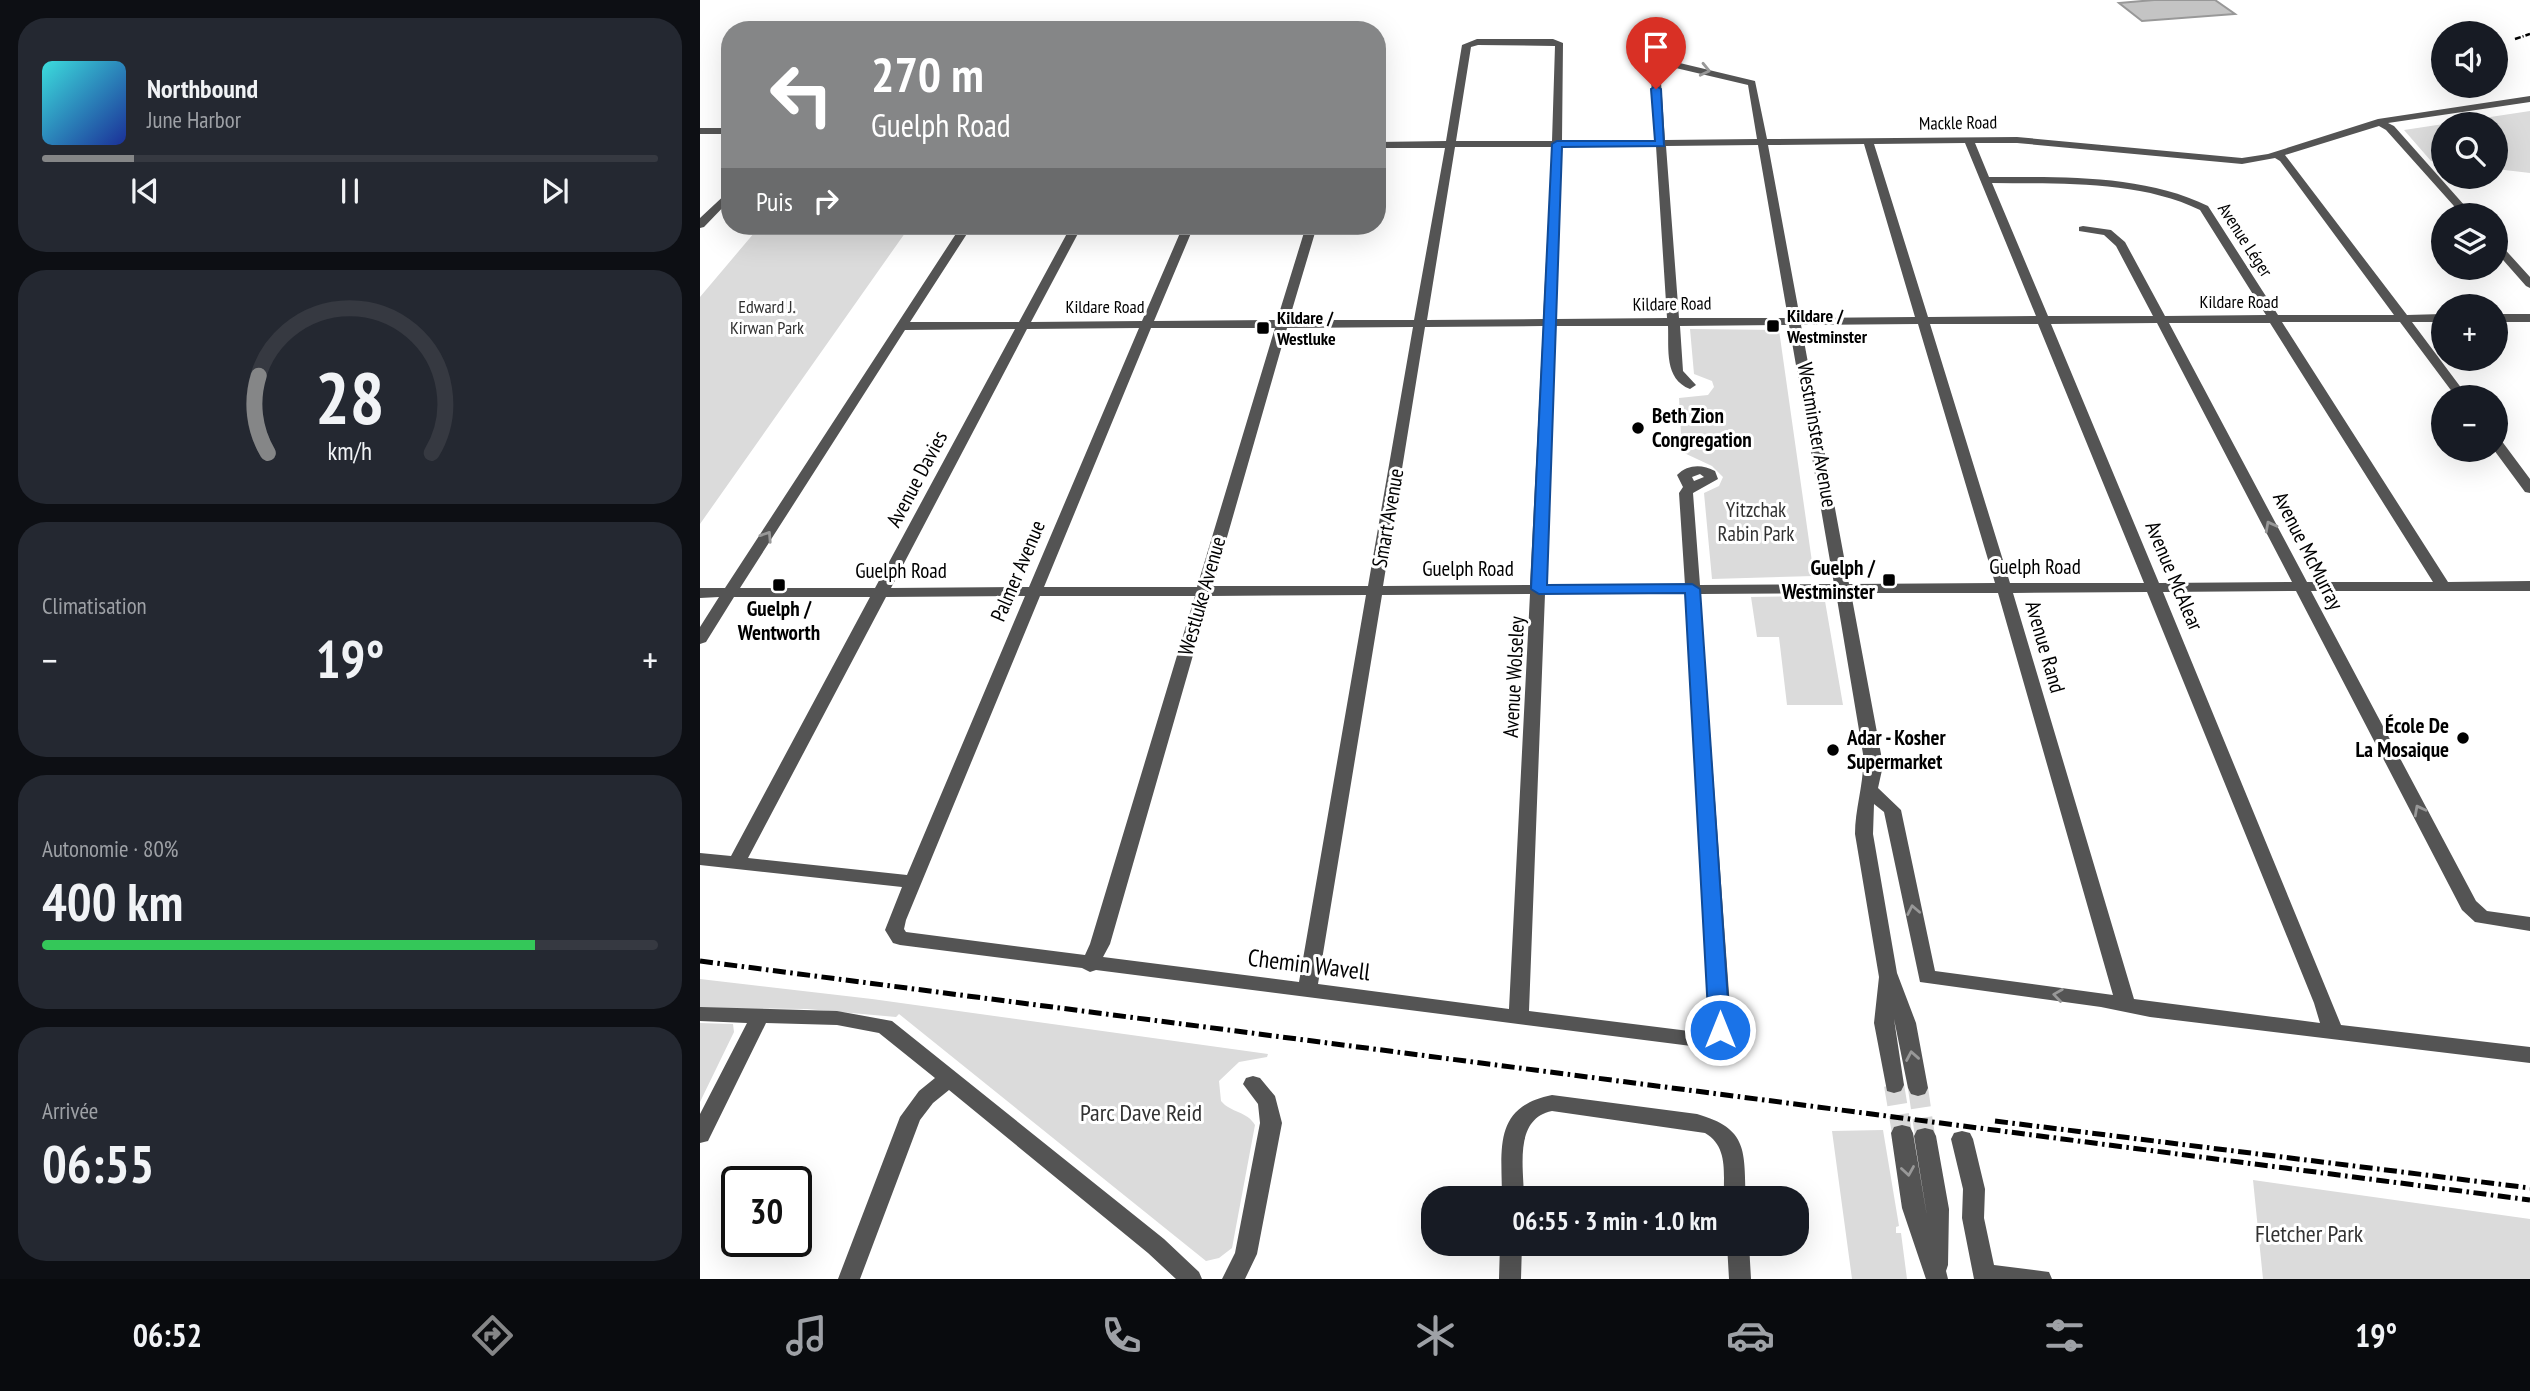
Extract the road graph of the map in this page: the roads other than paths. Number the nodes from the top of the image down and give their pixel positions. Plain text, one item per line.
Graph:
1 (1466, 45) joint
2 (2530, 99) edge
3 (2378, 122) junction
4 (700, 131) edge
5 (721, 131) edge
6 (1969, 140) junction
7 (1868, 142) junction
8 (1557, 144) junction
9 (1660, 144) junction
10 (1763, 144) junction
11 (1386, 145) edge
12 (1451, 145) junction
13 (2277, 155) junction
14 (1985, 180) junction
15 (721, 202) edge
16 (2457, 203) edge
17 (700, 225) edge
18 (2083, 229) dead end
19 (960, 235) edge
20 (1071, 235) edge
21 (1184, 235) edge
22 (1308, 235) edge
23 (2508, 259) edge
24 (2530, 284) edge
25 (2403, 318) junction
26 (2431, 318) edge
27 (2508, 318) edge
28 (2530, 318) edge
29 (2043, 320) junction
30 (2162, 320) junction
31 (2275, 320) junction
32 (1796, 321) junction
33 (1922, 321) junction
34 (1673, 322) junction
35 (1421, 323) junction
36 (1550, 323) junction
37 (1282, 324) junction
38 (1024, 325) junction
39 (1146, 325) junction
40 (902, 326) junction
41 (1690, 385) dead end
42 (2453, 385) edge
43 (2508, 459) edge
44 (1689, 487) dead end
45 (2530, 489) edge
46 (2302, 586) junction
47 (2443, 586) junction
48 (2530, 586) edge
49 (2154, 587) junction
50 (2004, 588) junction
51 (1539, 589) junction
52 (1692, 589) junction
53 (1843, 589) junction
54 (1376, 590) junction
55 (1203, 591) junction
56 (883, 592) junction
57 (1034, 592) junction
58 (700, 593) edge
59 (730, 593) junction
60 (700, 639) edge
61 (1868, 790) junction
62 (700, 859) edge
63 (736, 863) junction
64 (913, 883) junction
65 (2530, 924) edge
66 (895, 934) joint
67 (1090, 965) junction
68 (1887, 973) junction
69 (1307, 991) junction
70 (2126, 1005) junction
71 (700, 1014) edge
72 (760, 1016) junction
73 (1519, 1018) junction
74 (2333, 1031) junction
75 (2530, 1055) edge
76 (949, 1078) junction
77 (1253, 1084) dead end
78 (1894, 1085) tunnel mouth
79 (1918, 1088) tunnel mouth
80 (1902, 1133) tunnel mouth
81 (700, 1135) edge
82 (1925, 1136) tunnel mouth
83 (1962, 1139) dead end
84 (1514, 1186) edge
85 (1734, 1186) edge
86 (1511, 1256) edge
87 (1739, 1256) edge
88 (1985, 1276) edge
89 (1937, 1277) edge
90 (849, 1279) edge
91 (1191, 1279) edge
92 (1233, 1279) edge
93 (1510, 1279) edge
94 (1741, 1279) edge
95 (2041, 1279) edge

1 - 8 street, Avenue Wolseley
1 - 12 street, Smart Avenue
2 - 3 street, Mackle Road
3 - 13 street, Mackle Road
3 - 16 street
4 - 5 street
6 - 7 street, Mackle Road
6 - 13 street, Mackle Road
6 - 14 street, Avenue McAlear
7 - 10 street, Mackle Road
7 - 33 street, Avenue Rand
8 - 9 street, Mackle Road
8 - 12 street, Mackle Road
8 - 36 street, Avenue Wolseley
9 - 10 street, Mackle Road
9 -> 10 street, Westminster Avenue
9 - 34 street
10 - 32 street, Westminster Avenue
11 - 12 street, Mackle Road
12 - 35 street, Smart Avenue
13 - 25 street
14 - 29 street, Avenue McAlear
14 - 31 street, Avenue Léger
15 - 17 street
18 - 30 street, Avenue McMurray
19 - 40 street
20 - 38 street, Avenue Davies
21 - 39 street, Palmer Avenue
22 - 37 street, Westluke Avenue
23 - 24 street
25 - 26 street, Kildare Road
25 - 31 street, Kildare Road
25 - 42 street
27 - 28 street
29 - 30 street, Kildare Road
29 - 33 street, Kildare Road
29 - 49 street, Avenue McAlear
30 - 31 street, Kildare Road
46 -> 30 street, Avenue McMurray
31 - 47 street, Avenue Léger
32 - 33 street, Kildare Road
32 - 34 street, Kildare Road
32 - 53 street, Westminster Avenue
33 - 50 street, Avenue Rand
34 - 36 street, Kildare Road
34 - 41 street
35 - 36 street, Kildare Road
35 - 37 street, Kildare Road
35 - 54 street, Smart Avenue
36 - 51 street, Avenue Wolseley
37 - 39 street, Kildare Road
37 - 55 street, Westluke Avenue
38 - 39 street, Kildare Road
38 - 40 street, Kildare Road
38 - 56 street, Avenue Davies
39 - 57 street, Palmer Avenue
59 -> 40 street
43 - 45 street
44 - 52 street
46 - 47 street, Guelph Road
46 - 49 street, Guelph Road
65 -> 46 street, Avenue McMurray
47 - 48 street, Guelph Road
49 - 50 street, Guelph Road
49 - 74 street, Avenue McAlear
50 - 53 street, Guelph Road
50 - 70 street, Avenue Rand
51 - 52 street, Guelph Road
51 - 54 street, Guelph Road
51 - 73 street, Avenue Wolseley
52 - 53 street, Guelph Road
52 - 73 street, Chemin Wavell
53 - 61 street, Westminster Avenue
54 - 55 street, Guelph Road
54 - 69 street, Smart Avenue
55 - 57 street, Guelph Road
55 - 67 street, Westluke Avenue
56 - 57 street, Guelph Road
56 - 59 street, Guelph Road
56 - 63 street, Avenue Davies
57 - 64 street, Palmer Avenue
58 - 59 street, Guelph Road
59 - 60 street
61 - 68 street, Westminster Avenue
70 -> 61 street
62 - 63 street
63 - 64 street
64 - 66 street, Palmer Avenue
66 - 67 street, Chemin Wavell
67 - 69 street, Chemin Wavell
68 - 78 street, Westminster Avenue
79 -> 68 street, Westminster Avenue
69 - 73 street, Chemin Wavell
70 - 74 street
71 - 72 street
72 - 76 street
72 - 81 street
74 - 75 street
76 - 90 street
76 - 91 street
77 - 92 street
80 -> 89 street
82 - 89 street
83 - 88 street
84 - 85 street
86 - 93 street
87 - 94 street
88 - 95 street

